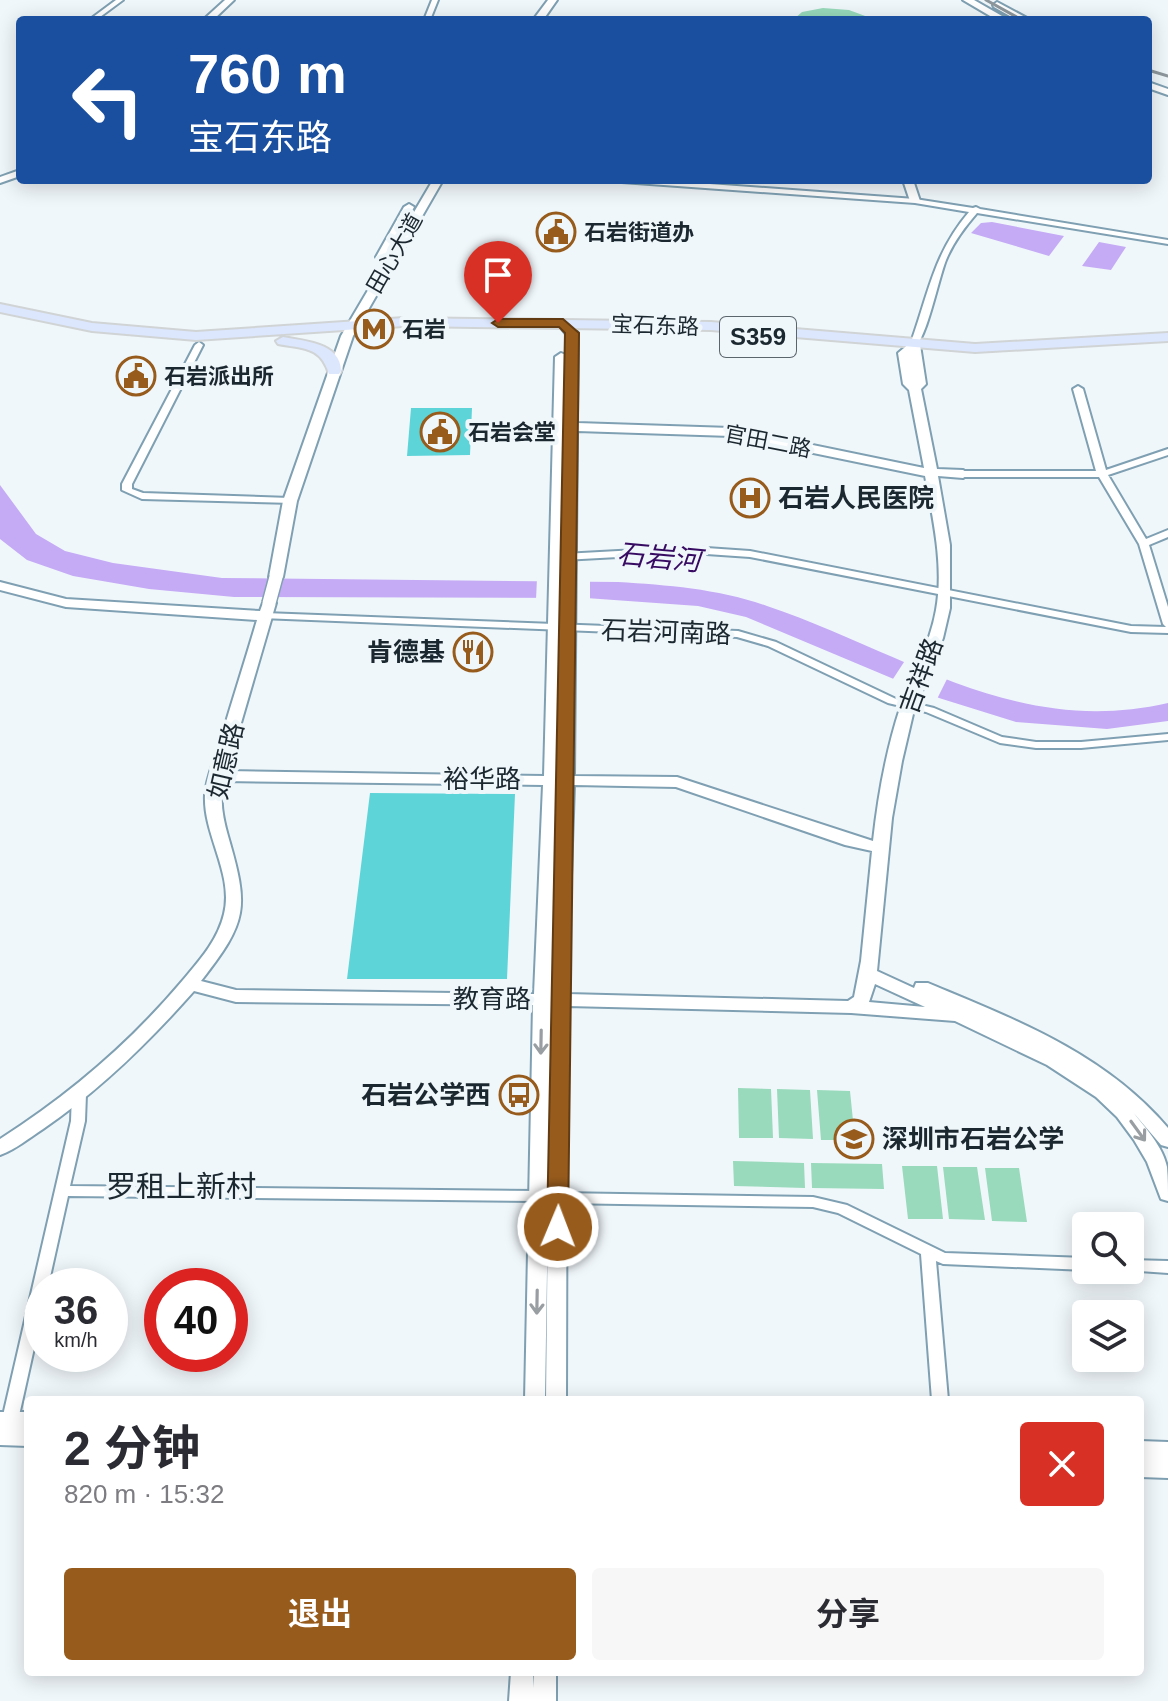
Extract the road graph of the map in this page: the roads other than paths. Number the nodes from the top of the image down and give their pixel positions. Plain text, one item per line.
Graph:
1 (120, 0) edge
2 (230, 0) edge
3 (967, 0) edge
4 (987, 0) edge
5 (98, 16) edge
6 (212, 16) edge
7 (997, 16) edge
8 (1017, 16) edge
9 (1154, 90) edge
10 (1168, 100) edge
11 (425, 184) edge
12 (435, 184) edge
13 (678, 184) edge
14 (909, 184) edge
15 (915, 201) junction
16 (976, 209) junction
17 (1168, 242) edge
18 (0, 308) edge
19 (0, 318) edge
20 (346, 328) junction
21 (566, 329) junction
22 (1168, 337) edge
23 (283, 341) junction
24 (199, 345) junction
25 (1168, 347) edge
26 (911, 350) junction
27 (334, 371) junction
28 (1078, 389) dead end
29 (570, 427) junction
30 (1168, 452) edge
31 (929, 474) junction
32 (963, 474) joint
33 (1102, 474) junction
34 (290, 501) junction
35 (1168, 533) edge
36 (1144, 544) junction
37 (562, 557) junction
38 (0, 586) edge
39 (945, 590) junction
40 (267, 610) junction
41 (1168, 624) edge
42 (561, 629) junction
43 (1168, 630) edge
44 (911, 699) junction
45 (1168, 737) edge
46 (218, 776) junction
47 (558, 779) junction
48 (879, 847) junction
49 (869, 969) junction
50 (189, 984) junction
51 (551, 1000) junction
52 (851, 1007) junction
53 (958, 1015) junction
54 (79, 1094) junction
55 (1168, 1140) edge
56 (0, 1148) edge
57 (62, 1191) junction
58 (1168, 1194) edge
59 (538, 1196) junction
60 (558, 1198) junction
61 (928, 1253) junction
62 (1072, 1264) edge
63 (1144, 1266) edge
64 (1168, 1267) edge
65 (535, 1396) edge
66 (556, 1396) edge
67 (940, 1396) edge
68 (10, 1424) edge
69 (1144, 1450) edge
70 (1168, 1451) edge
71 (1144, 1468) edge
72 (1168, 1469) edge
73 (522, 1676) edge
74 (545, 1676) edge
75 (521, 1701) edge
76 (544, 1701) edge

1 - 5 street
2 - 6 street
3 - 7 street
4 - 8 street
9 - 10 street
11 - 20 street, 田心大道
12 - 20 street, 田心大道
13 - 15 street
14 - 15 street
15 - 16 street
16 - 17 street
16 - 26 street
18 - 20 main road, 宝石东路 / S359
19 - 24 main road, 宝石东路 / S359
20 - 21 main road, 宝石东路 / S359
20 - 23 main road, 宝石东路 / S359
20 - 27 street, 如意路
21 - 26 main road, 宝石东路 / S359
21 - 29 street
21 - 37 street
22 - 26 main road, 宝石东路 / S359
23 - 24 main road, 宝石东路 / S359
23 - 27 main road
24 - 34 street
25 - 26 main road, 宝石东路 / S359
26 - 31 street, 吉祥路
27 - 34 street, 如意路
28 - 33 street
29 - 31 street, 官田二路
29 - 37 street
30 - 33 street
31 - 32 street, 官田二路
31 - 39 street, 吉祥路
32 - 33 street
33 - 36 street
34 - 40 street, 如意路, bridge
35 - 36 street
36 - 41 street
37 - 39 street
37 - 42 street
38 - 40 street
39 - 43 street
39 - 44 street, 吉祥路
40 - 42 street, 石岩河南路
40 - 46 street, 如意路
42 - 44 street, 石岩河南路
42 - 47 street
44 - 45 street, 石岩河南路
44 - 48 street, 吉祥路
46 - 47 street, 裕华路
46 - 50 street, 如意路
47 - 48 street, 裕华路
47 - 51 street
48 - 49 street, 吉祥路
49 - 52 street
49 - 53 street
49 - 55 street
50 - 51 street, 教育路
50 - 54 street, 如意路
51 - 52 street, 教育路
51 -> 59 street
51 - 60 street
52 - 53 street, 教育路
53 -> 58 street
54 - 56 street, 如意路
54 - 57 street
57 - 59 street
57 - 68 street
59 -> 65 street
60 - 61 street
60 - 66 street
61 - 62 street
61 - 67 street
63 - 64 street
69 - 70 street
71 - 72 street
73 - 75 street
74 - 76 street

